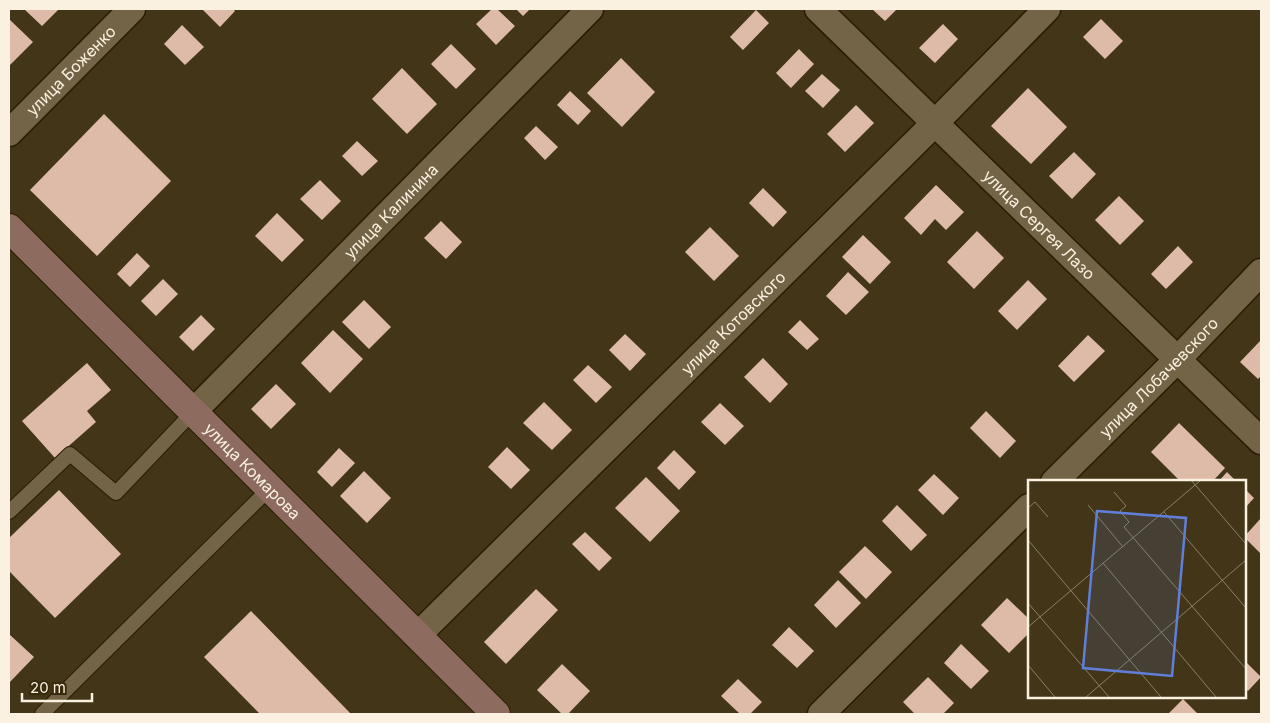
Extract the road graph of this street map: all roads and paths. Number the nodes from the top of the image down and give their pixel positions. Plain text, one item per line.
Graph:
1 (132, 9) edge
2 (590, 9) edge
3 (818, 9) edge
4 (1047, 9) edge
5 (936, 123) junction
6 (9, 132) edge
7 (9, 228) edge
8 (1261, 272) edge
9 (1176, 360) junction
10 (193, 412) junction
11 (1261, 441) edge
12 (1056, 480) edge
13 (269, 489) junction
14 (1028, 508) edge
15 (9, 512) edge
16 (417, 636) junction
17 (42, 714) edge
18 (496, 714) edge
19 (821, 714) edge

1 - 6 street, улица Боженко
2 - 10 street, улица Калинина
3 - 5 street, улица Сергея Лазо
4 - 5 street, улица Котовского
5 - 9 street, улица Сергея Лазо
5 - 16 street, улица Котовского
7 - 10 main road, улица Комарова
8 - 9 street, улица Лобачевского
9 - 11 street, улица Сергея Лазо
9 - 12 street, улица Лобачевского
10 - 13 main road, улица Комарова
10 - 15 lane
13 - 16 main road, улица Комарова
13 - 17 lane
14 - 19 street
16 - 18 main road, улица Комарова

